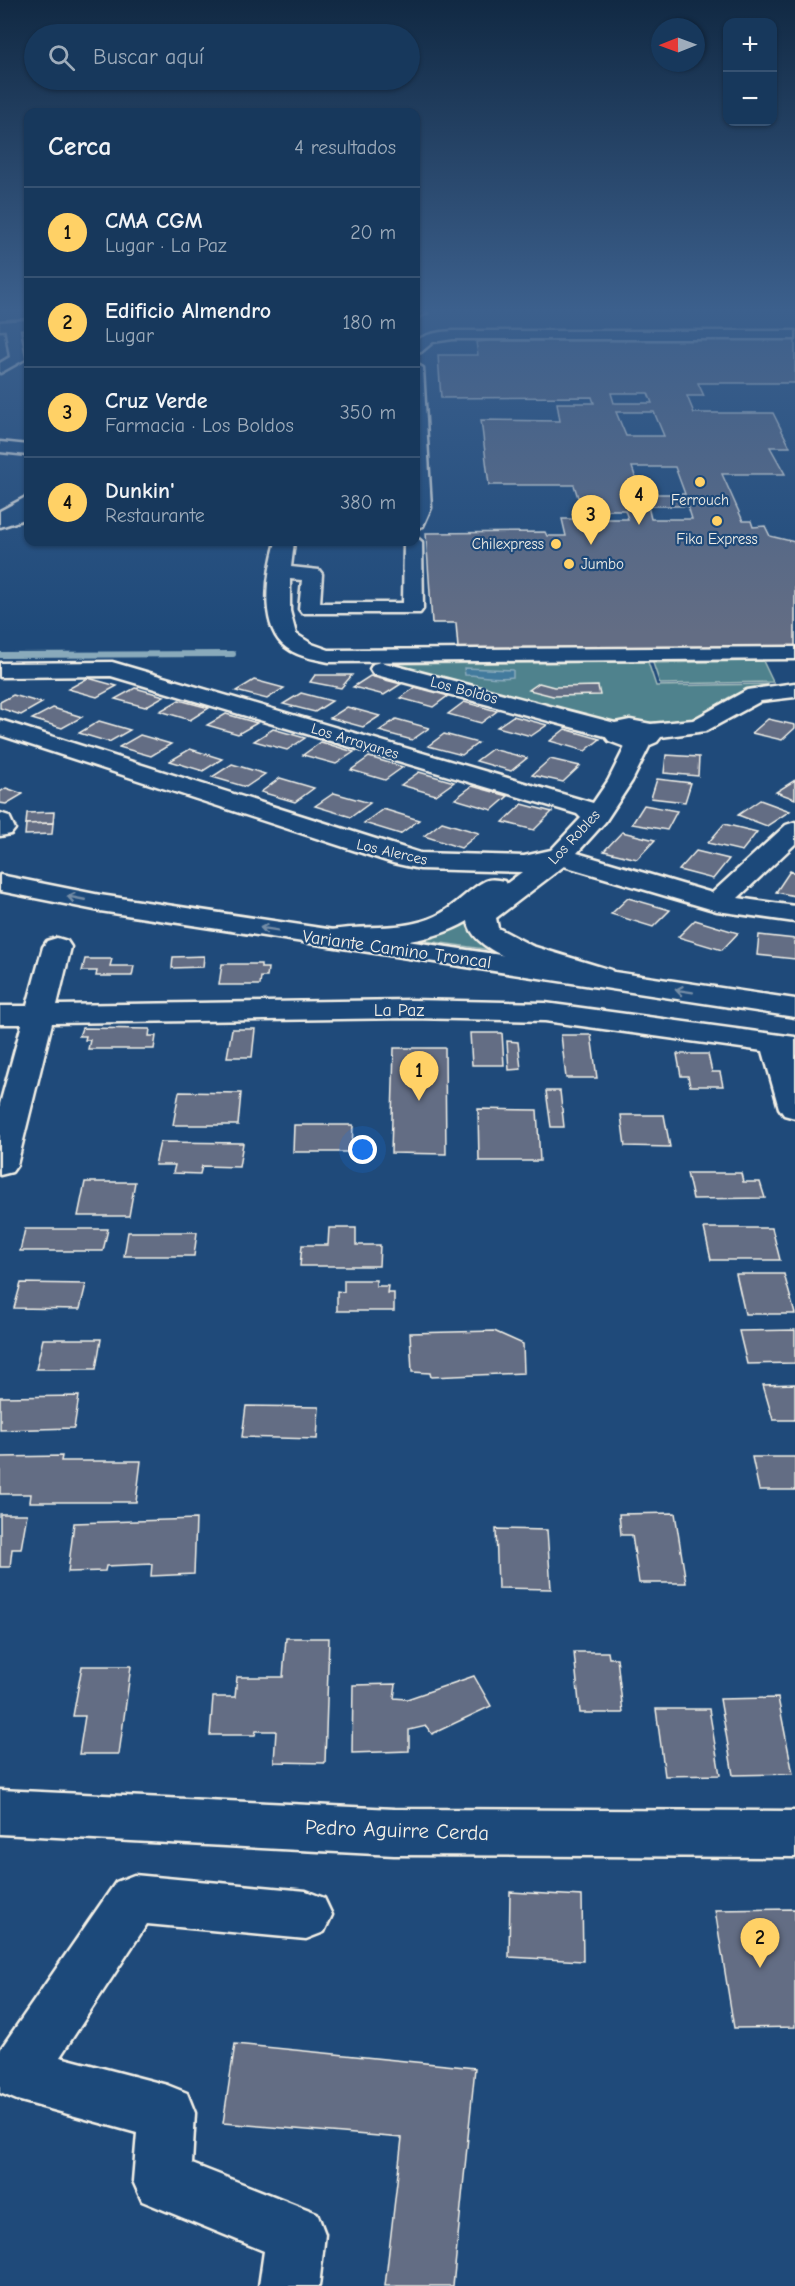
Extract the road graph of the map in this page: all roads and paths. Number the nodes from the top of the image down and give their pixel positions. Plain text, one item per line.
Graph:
1 (0, 440) edge
2 (24, 443) edge
3 (420, 443) edge
4 (0, 447) edge
5 (24, 450) edge
6 (24, 504) edge
7 (24, 513) edge
8 (420, 513) edge
9 (0, 520) edge
10 (284, 546) edge
11 (413, 546) edge
12 (280, 573) junction
13 (795, 652) edge
14 (308, 667) dead end
15 (0, 670) edge
16 (795, 690) edge
17 (0, 727) edge
18 (632, 735) junction
19 (591, 813) junction
20 (795, 830) edge
21 (560, 856) junction
22 (524, 864) junction
23 (0, 883) edge
24 (717, 903) junction
25 (478, 909) junction
26 (795, 914) edge
27 (324, 938) junction
28 (57, 947) dead end
29 (615, 980) junction
30 (795, 1008) edge
31 (38, 1014) junction
32 (0, 1015) edge
33 (786, 1044) edge
34 (11, 1083) edge
35 (795, 1108) edge
36 (0, 1165) edge
37 (0, 1812) edge
38 (795, 1834) edge
39 (306, 1915) dead end
40 (9, 2069) edge
41 (289, 2286) edge

1 - 2 street
3 - 8 street
4 - 5 street
6 - 9 street
7 - 9 street
10 - 12 street
11 - 12 street
12 - 13 street
14 - 18 street, Los Boldos
15 - 19 street, Los Arrayanes
16 - 18 street
17 - 22 street, Los Alerces
18 - 19 street, Los Robles
19 - 21 street, Los Robles
19 - 22 street, Los Robles
20 - 24 street
21 - 22 street, Los Alerces
21 - 24 street, Los Alerces
21 - 25 street, Los Robles
22 - 25 street, Los Robles
27 -> 23 street, Variante Camino Troncal
24 - 26 street, Los Alerces
25 - 27 street, Los Robles
25 - 29 street
27 - 29 street, Variante Camino Troncal
28 - 31 street
30 -> 29 street, Variante Camino Troncal
31 - 32 street, La Paz
31 - 33 street, La Paz
31 - 34 street
33 - 35 street
34 - 36 street
37 - 38 street, Pedro Aguirre Cerda
39 - 40 street
40 - 41 street

